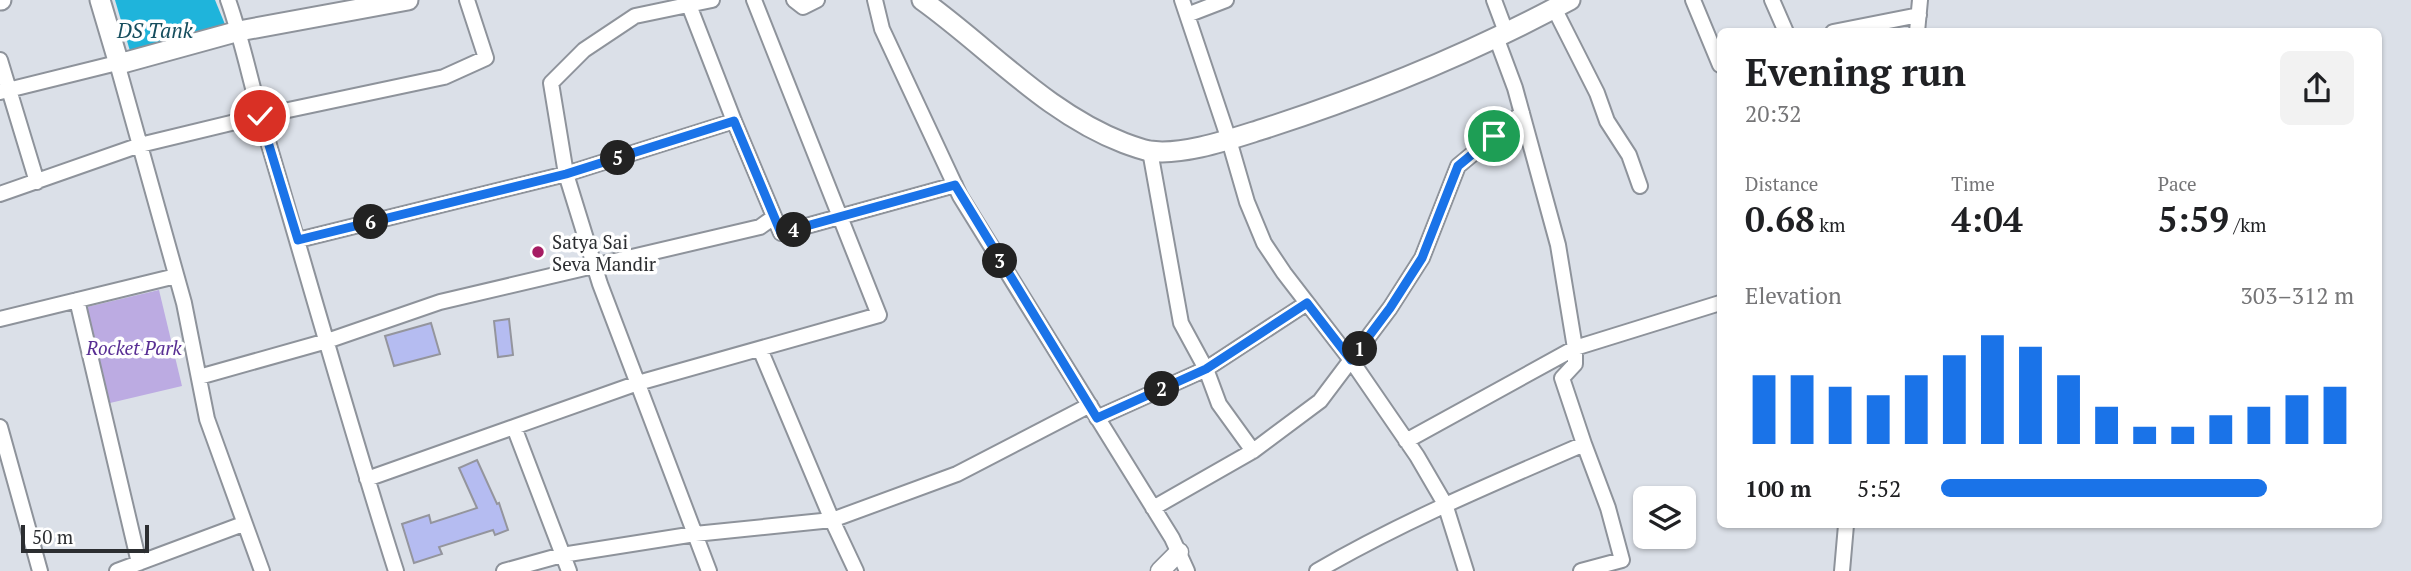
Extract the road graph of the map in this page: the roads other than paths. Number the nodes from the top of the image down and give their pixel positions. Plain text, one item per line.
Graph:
1 (100, 0) edge
2 (228, 0) edge
3 (408, 0) edge
4 (467, 0) edge
5 (712, 0) edge
6 (754, 0) edge
7 (794, 0) edge
8 (817, 0) edge
9 (875, 0) edge
10 (922, 0) edge
11 (1182, 0) edge
12 (1226, 0) edge
13 (1494, 0) edge
14 (1693, 0) edge
15 (1772, 0) edge
16 (1920, 0) edge
17 (688, 3) edge
18 (1562, 4) edge
19 (1187, 15) junction
20 (1919, 15) junction
21 (1784, 28) edge
22 (1853, 28) edge
23 (1917, 28) edge
24 (239, 31) junction
25 (1501, 34) junction
26 (1717, 58) edge
27 (0, 60) edge
28 (117, 64) junction
29 (5, 91) edge
30 (1522, 113) junction
31 (260, 116) junction
32 (734, 121) junction
33 (1229, 140) junction
34 (140, 145) junction
35 (1150, 151) junction
36 (566, 174) junction
37 (37, 182) junction
38 (955, 185) junction
39 (1640, 186) dead end
40 (0, 194) edge
41 (774, 217) junction
42 (842, 217) junction
43 (298, 240) junction
44 (594, 267) junction
45 (176, 276) junction
46 (77, 300) junction
47 (1307, 303) junction
48 (1717, 304) edge
49 (0, 318) edge
50 (327, 341) junction
51 (1575, 348) junction
52 (760, 349) junction
53 (1351, 360) junction
54 (1206, 369) junction
55 (199, 377) junction
56 (638, 383) junction
57 (1093, 412) junction
58 (0, 427) edge
59 (514, 427) junction
60 (1406, 441) junction
61 (1584, 444) junction
62 (1253, 452) junction
63 (367, 479) junction
64 (1445, 504) junction
65 (1153, 508) junction
66 (832, 520) junction
67 (243, 524) junction
68 (1846, 528) edge
69 (695, 534) junction
70 (1179, 552) junction
71 (562, 555) junction
72 (139, 563) junction
73 (40, 571) edge
74 (117, 571) edge
75 (262, 571) edge
76 (396, 571) edge
77 (505, 571) edge
78 (569, 571) edge
79 (709, 571) edge
80 (856, 571) edge
81 (1160, 571) edge
82 (1187, 571) edge
83 (1317, 571) edge
84 (1466, 571) edge
85 (1581, 571) edge
86 (1842, 571) edge

1 - 28 main road
2 - 24 street
3 - 24 main road
4 - 31 street
5 - 17 street
6 - 42 street
7 - 8 street
9 - 38 street
10 - 35 main road
11 - 19 street
12 - 19 street
13 - 25 street
14 - 26 street
15 - 21 street
16 - 20 street
17 - 32 street
17 - 36 street
18 - 25 main road
18 - 39 street
19 - 33 street
20 - 22 street
20 - 23 street
24 - 28 main road
24 - 31 street
25 - 30 street
25 - 33 main road
27 - 29 street
28 - 29 street
28 - 34 street
29 - 37 street
30 - 51 street
30 - 53 street
31 - 34 street
31 - 43 street
32 - 36 street
32 - 41 street
33 - 35 main road
33 - 47 street
34 - 37 street
34 - 45 street
35 - 54 street
36 - 43 street
36 - 44 street
37 - 40 street
38 - 42 street
38 - 57 street
41 - 42 street
41 - 44 street
42 - 52 street
43 - 50 street
44 - 50 street
44 - 56 street
45 - 46 street
45 - 55 street
46 - 49 street
46 - 72 street
47 - 53 street
47 - 54 street
48 - 51 street
50 - 55 street
50 - 63 street
51 - 60 street
51 - 61 street
52 - 56 street
52 - 66 street
53 - 60 street
53 - 62 street
54 - 57 street
54 - 62 street
55 - 67 street
56 - 59 street
56 - 69 street
57 - 65 street
57 - 66 street
58 - 73 street
59 - 63 street
59 - 71 street
60 - 64 street
61 - 64 street
61 - 85 street
62 - 65 street
63 - 76 street
64 - 83 street
64 - 84 street
65 - 70 street
66 - 69 street
66 - 80 street
67 - 72 street
67 - 75 street
68 - 86 street
69 - 71 street
69 - 79 street
70 - 81 street
70 - 82 street
71 - 77 street
71 - 78 street
72 - 74 street

